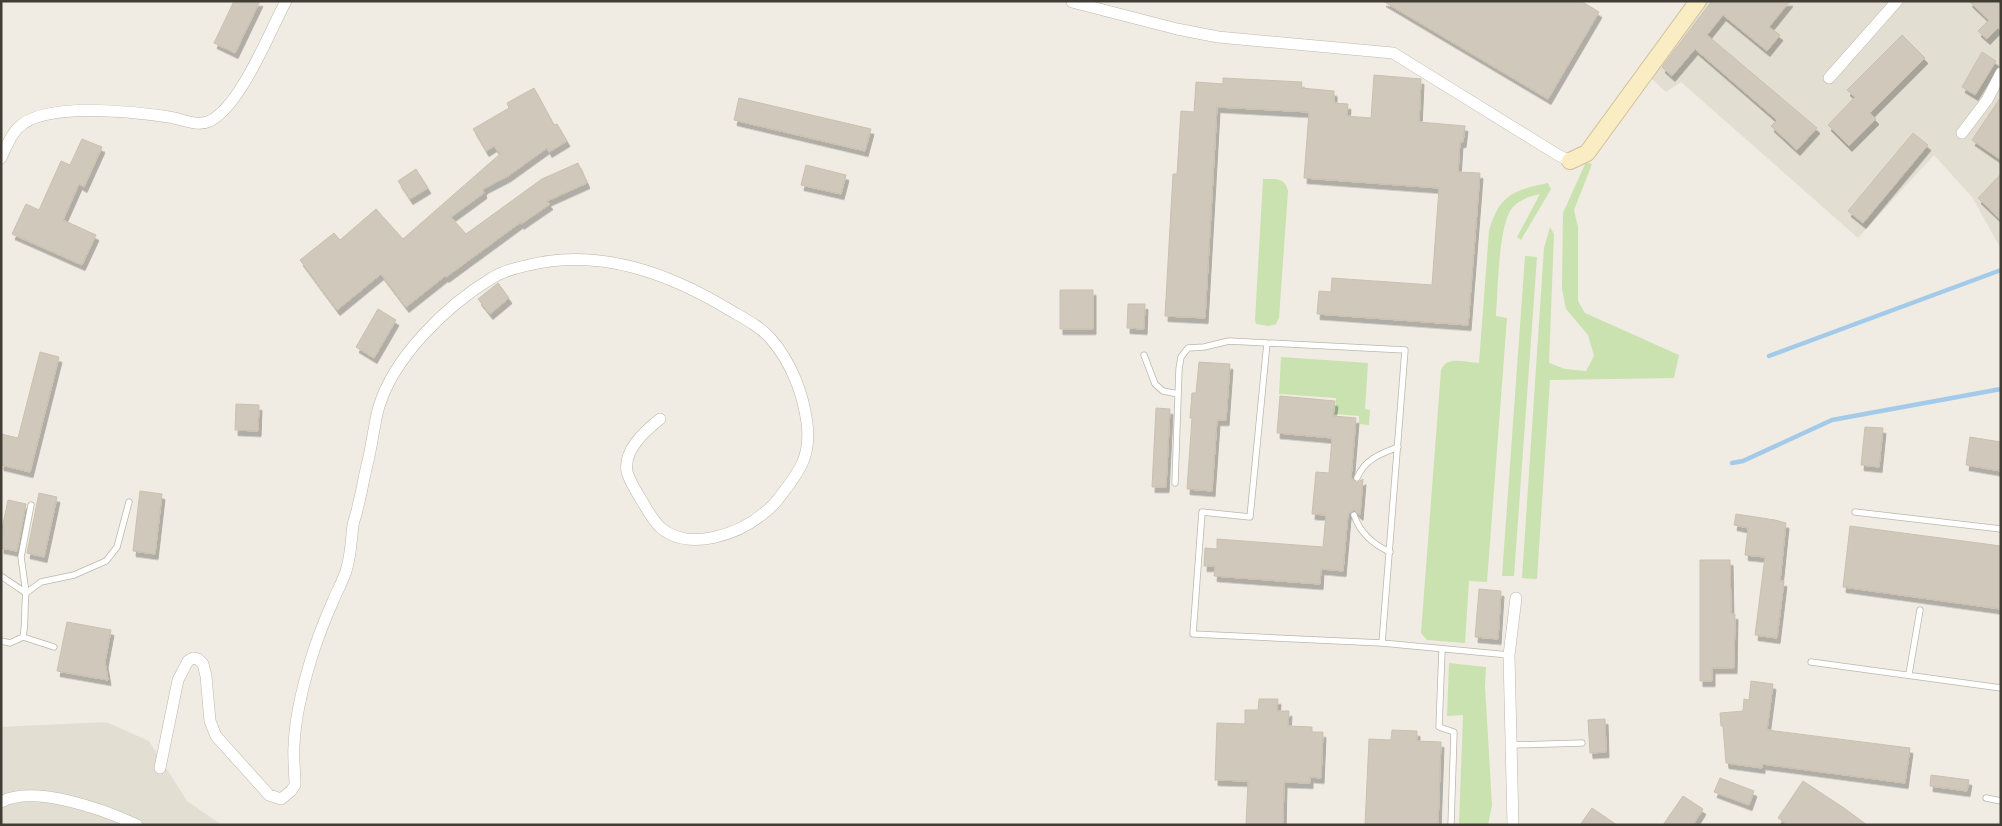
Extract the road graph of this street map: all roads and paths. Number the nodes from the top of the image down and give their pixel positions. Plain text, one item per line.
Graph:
1 (286, 1) edge
2 (1698, 1) edge
3 (1896, 1) edge
4 (1072, 2) edge
5 (2001, 72) edge
6 (1829, 78) dead end
7 (1962, 133) dead end
8 (1, 158) edge
9 (1570, 161) joint
10 (1267, 343) junction
11 (1144, 355) dead end
12 (1178, 394) junction
13 (660, 419) dead end
14 (1398, 447) junction
15 (1357, 478) dead end
16 (1175, 484) dead end
17 (129, 502) dead end
18 (31, 505) dead end
19 (1855, 512) dead end
20 (1354, 515) dead end
21 (2001, 529) edge
22 (1390, 552) junction
23 (1, 576) edge
24 (26, 593) junction
25 (1516, 598) dead end
26 (1920, 610) dead end
27 (23, 637) junction
28 (1, 641) edge
29 (1382, 643) junction
30 (54, 648) dead end
31 (1442, 650) junction
32 (1509, 655) junction
33 (1811, 662) dead end
34 (1909, 674) junction
35 (2001, 688) edge
36 (1582, 743) dead end
37 (1511, 746) junction
38 (160, 768) dead end
39 (1986, 798) dead end
40 (2001, 801) edge
41 (1, 802) edge
42 (137, 825) edge
43 (1451, 825) edge
44 (1513, 825) edge

1 - 8 street
2 - 9 street
3 - 6 street
4 - 9 street
5 - 7 street
10 - 12 lane
10 - 14 lane
10 - 29 lane
11 - 12 lane
12 - 16 lane
13 - 38 street
14 - 15 lane
14 - 22 lane
17 - 24 lane
18 - 24 lane
19 - 21 lane
20 - 22 lane
22 - 29 lane
23 - 24 lane
24 - 27 lane
25 - 32 street
26 - 34 lane
27 - 28 lane
27 - 30 lane
29 - 31 lane
31 - 32 lane
31 - 43 lane
32 - 37 street
33 - 34 lane
34 - 35 lane
36 - 37 lane
37 - 44 street
39 - 40 lane
41 - 42 street

